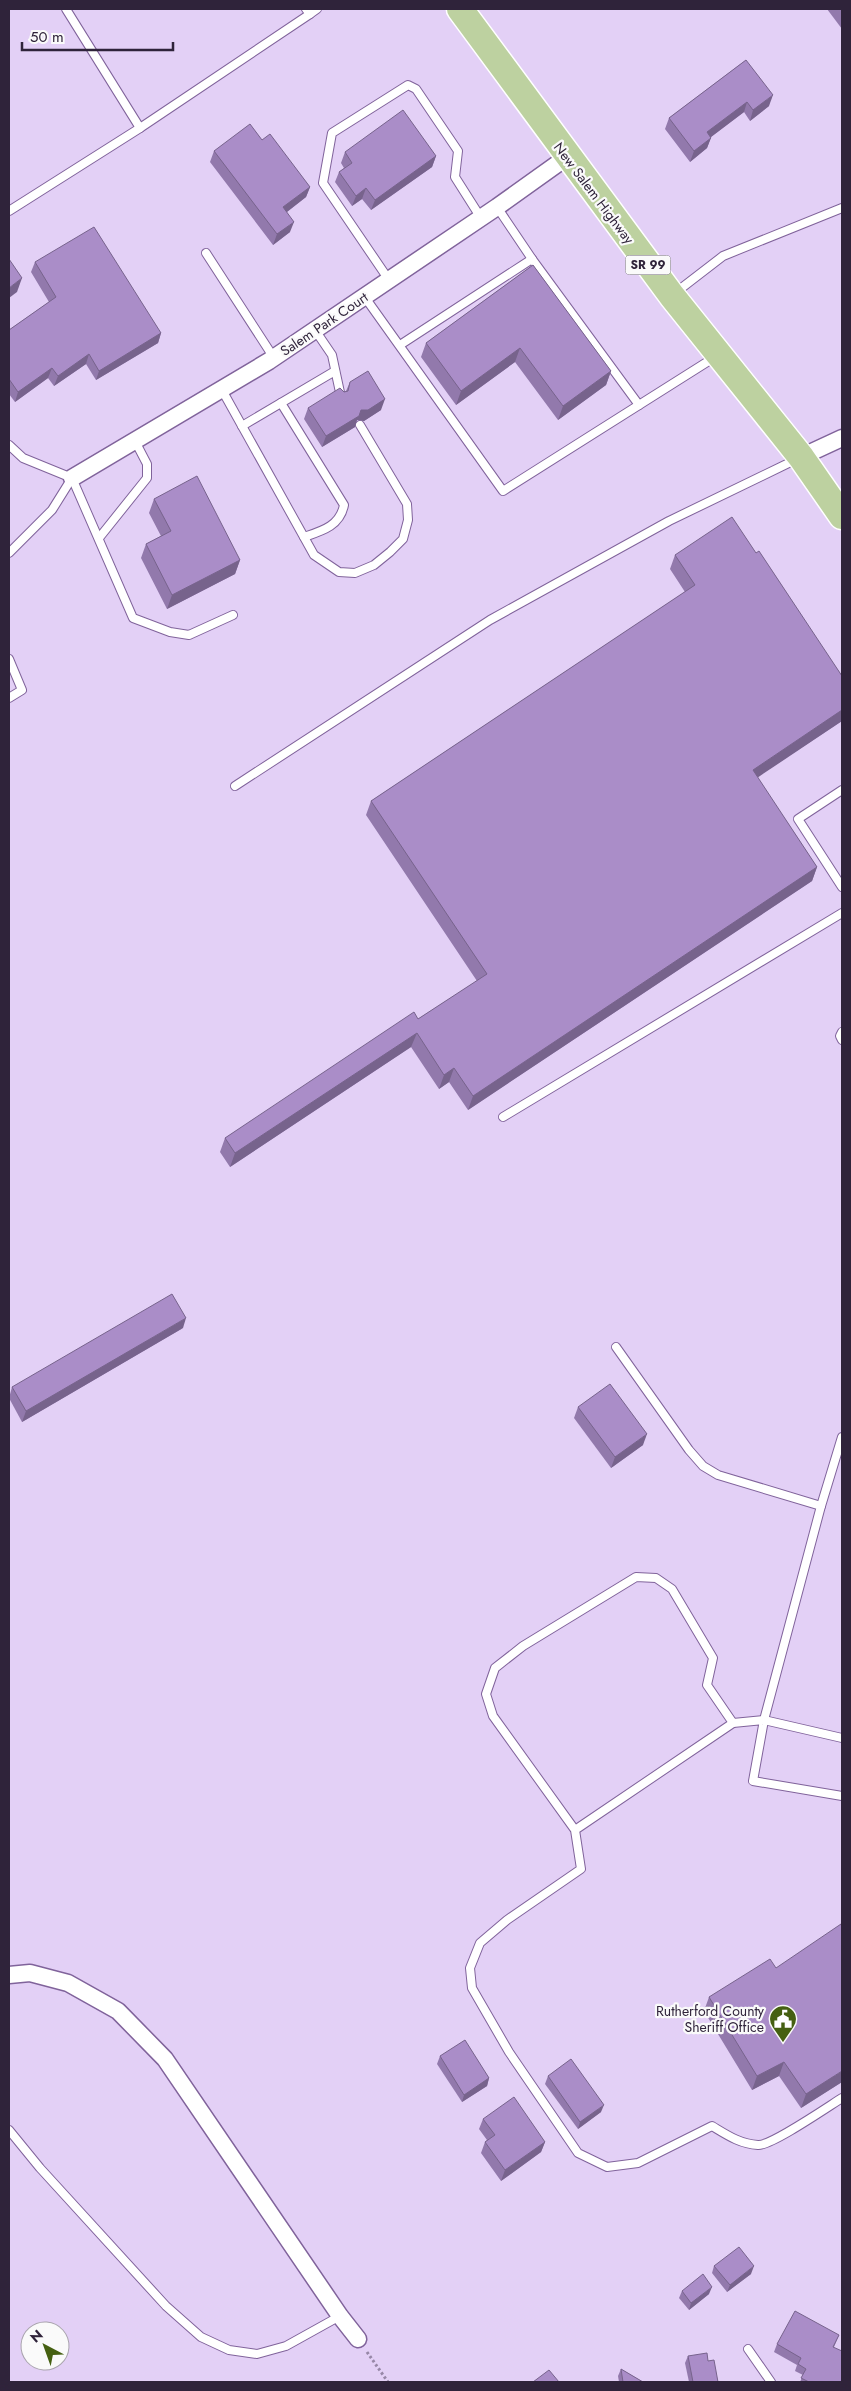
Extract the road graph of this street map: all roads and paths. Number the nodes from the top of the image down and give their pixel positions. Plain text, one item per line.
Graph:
1 (66, 9) edge
2 (317, 9) edge
3 (460, 9) edge
4 (308, 11) edge
5 (140, 128) junction
6 (567, 157) junction
7 (497, 207) junction
8 (842, 208) edge
9 (9, 211) edge
10 (481, 218) junction
11 (206, 253) dead end
12 (532, 258) junction
13 (389, 280) junction
14 (364, 296) junction
15 (672, 296) junction
16 (315, 330) junction
17 (400, 345) junction
18 (719, 354) junction
19 (274, 358) junction
20 (335, 371) junction
21 (222, 390) junction
22 (341, 397) edge
23 (281, 403) junction
24 (639, 405) junction
25 (360, 425) edge
26 (242, 426) junction
27 (842, 438) edge
28 (135, 441) junction
29 (9, 445) edge
30 (801, 457) junction
31 (72, 478) junction
32 (842, 516) edge
33 (304, 537) junction
34 (99, 538) junction
35 (9, 553) edge
36 (233, 615) dead end
37 (9, 659) edge
38 (9, 698) edge
39 (235, 786) dead end
40 (842, 790) edge
41 (842, 887) edge
42 (842, 913) edge
43 (842, 1032) edge
44 (842, 1040) edge
45 (503, 1117) dead end
46 (616, 1347) dead end
47 (842, 1437) edge
48 (821, 1506) junction
49 (764, 1720) junction
50 (733, 1723) junction
51 (842, 1738) edge
52 (842, 1796) edge
53 (575, 1830) junction
54 (9, 1975) edge
55 (842, 2098) edge
56 (9, 2130) edge
57 (340, 2316) junction
58 (358, 2338) joint
59 (748, 2349) dead end
60 (388, 2382) edge
61 (771, 2382) edge

1 - 5 lane
2 - 4 lane
3 - 6 main road, New Salem Highway / SR 99
4 - 5 lane
5 - 9 lane
6 - 7 street, Salem Park Court
6 - 15 main road, New Salem Highway / SR 99
7 - 10 street, Salem Park Court
7 - 12 lane
8 - 15 lane
10 - 13 street, Salem Park Court
10 - 13 lane
11 - 19 lane
12 - 17 lane
12 - 24 lane
13 - 14 street, Salem Park Court
14 - 16 street, Salem Park Court
14 - 17 lane
15 - 18 main road, New Salem Highway / SR 99
16 - 19 street, Salem Park Court
16 - 20 lane
17 - 24 lane
18 - 24 lane
18 - 30 main road, New Salem Highway / SR 99
19 - 21 street, Salem Park Court
20 - 22 lane
20 - 23 lane
21 - 26 lane
21 - 28 street, Salem Park Court
23 - 26 lane
23 - 33 lane
25 - 33 lane
26 - 33 lane
27 - 30 street
28 - 31 street, Salem Park Court
28 - 34 lane
29 - 31 lane
30 - 32 main road, New Salem Highway / SR 99
30 - 39 lane
31 - 34 lane
31 - 35 lane
34 - 36 lane
37 - 38 lane
40 - 41 lane
42 - 45 lane
43 - 44 lane
46 - 48 lane
47 - 48 lane
48 - 49 lane
49 - 50 lane
49 - 51 lane
49 - 52 lane
50 - 53 lane
50 - 53 lane
53 - 55 lane
54 - 57 street
56 - 57 lane
57 - 58 street
58 - 60 path
59 - 61 lane

